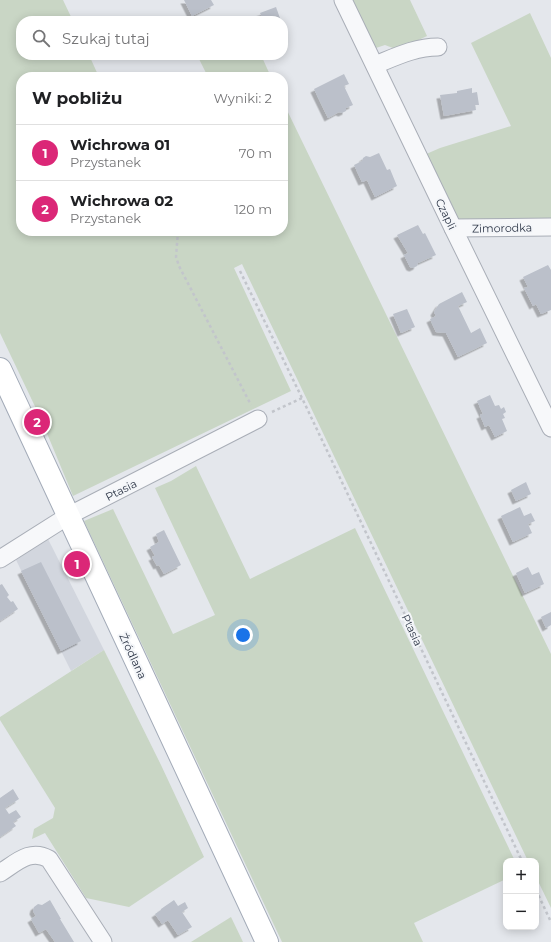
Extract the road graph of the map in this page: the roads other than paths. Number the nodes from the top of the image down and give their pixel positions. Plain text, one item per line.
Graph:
1 (343, 0) edge
2 (438, 47) dead end
3 (375, 65) junction
4 (551, 227) edge
5 (453, 228) junction
6 (0, 369) edge
7 (258, 419) road end
8 (551, 428) edge
9 (68, 516) junction
10 (0, 559) edge
11 (0, 873) edge
12 (103, 942) edge
13 (267, 942) edge

1 - 3 street, Czapli
2 - 3 street
3 - 5 street, Czapli
4 - 5 street, Zimorodka
5 - 8 street, Czapli
6 - 9 main road, Źródlana
7 - 9 street, Ptasia
9 - 10 street, Ptasia
9 - 13 main road, Źródlana
11 - 12 street

